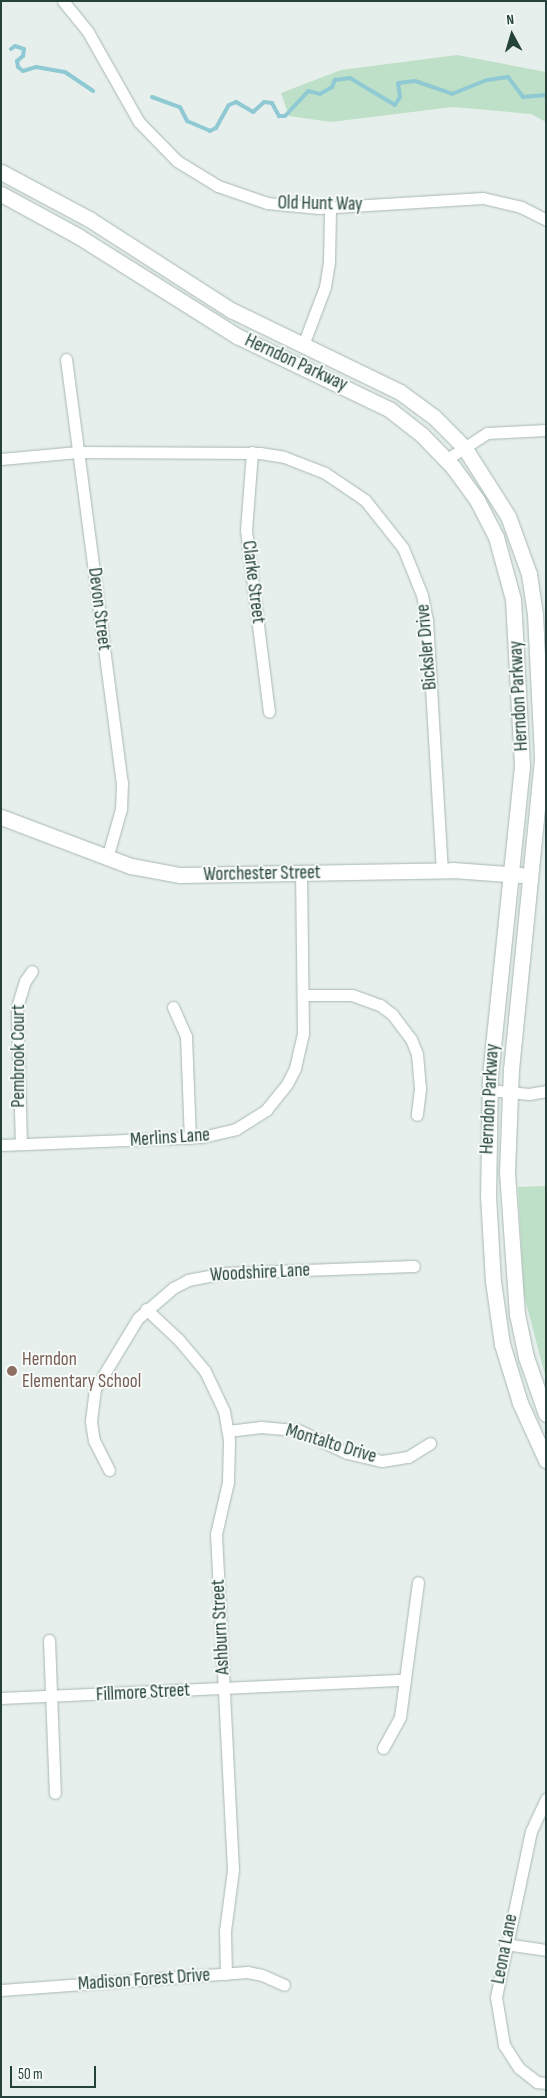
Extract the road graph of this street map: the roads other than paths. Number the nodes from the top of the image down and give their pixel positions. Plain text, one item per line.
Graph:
1 (63, 1) edge
2 (1, 172) edge
3 (1, 194) edge
4 (330, 208) junction
5 (546, 220) edge
6 (303, 346) junction
7 (66, 359) dead end
8 (546, 430) edge
9 (464, 447) junction
10 (78, 452) junction
11 (252, 452) junction
12 (1, 459) edge
13 (447, 459) junction
14 (270, 712) dead end
15 (1, 817) edge
16 (107, 858) junction
17 (442, 870) junction
18 (301, 874) junction
19 (512, 874) junction
20 (533, 876) junction
21 (32, 971) dead end
22 (303, 995) junction
23 (173, 1007) dead end
24 (489, 1090) junction
25 (546, 1091) edge
26 (510, 1092) junction
27 (417, 1115) dead end
28 (190, 1138) junction
29 (21, 1144) junction
30 (1, 1145) edge
31 (414, 1266) dead end
32 (146, 1309) junction
33 (546, 1414) edge
34 (228, 1431) junction
35 (430, 1443) dead end
36 (546, 1460) edge
37 (108, 1470) dead end
38 (418, 1582) dead end
39 (50, 1640) dead end
40 (404, 1680) junction
41 (224, 1689) junction
42 (50, 1697) junction
43 (1, 1698) edge
44 (383, 1748) dead end
45 (55, 1793) dead end
46 (546, 1799) edge
47 (505, 1944) junction
48 (546, 1950) edge
49 (226, 1974) junction
50 (284, 1985) dead end
51 (1, 1990) edge
52 (546, 2083) edge

1 - 4 street, Old Hunt Way
2 - 6 main road, Herndon Parkway
3 - 13 main road, Herndon Parkway
4 - 5 street, Old Hunt Way
4 - 6 street
6 - 9 main road, Herndon Parkway
7 - 10 street, Devon Street
8 - 9 street
9 - 13 street
9 - 20 main road, Herndon Parkway
10 - 11 street, Bicksler Drive
10 - 12 street, Bicksler Drive
10 - 16 street, Devon Street
11 - 14 street, Clarke Street
11 - 17 street, Bicksler Drive
13 - 19 main road, Herndon Parkway
15 - 16 main road, Worchester Street
16 - 18 main road, Worchester Street
17 - 18 main road, Worchester Street
17 - 19 main road, Worchester Street
18 - 22 street, Merlins Lane
19 - 20 main road, Worchester Street
19 - 24 main road, Herndon Parkway
20 - 26 main road, Herndon Parkway
21 - 29 street, Pembrook Court
22 - 27 street
22 - 28 street, Merlins Lane
23 - 28 street
24 - 26 street
24 - 36 main road, Herndon Parkway
25 - 26 street
26 - 33 main road, Herndon Parkway
28 - 29 street, Merlins Lane
29 - 30 street, Merlins Lane
31 - 32 street, Woodshire Lane
32 - 34 street, Ashburn Street
32 - 37 street, Woodshire Lane
34 - 35 street, Montalto Drive
34 - 41 street, Ashburn Street
38 - 40 street
39 - 42 street
40 - 41 street, Fillmore Street
40 - 44 street
41 - 42 street, Fillmore Street
41 - 49 street, Ashburn Street
42 - 43 street, Fillmore Street
42 - 45 street
46 - 47 street, Leona Lane
47 - 48 street
47 - 52 street, Leona Lane
49 - 50 street, Madison Forest Drive
49 - 51 street, Madison Forest Drive

